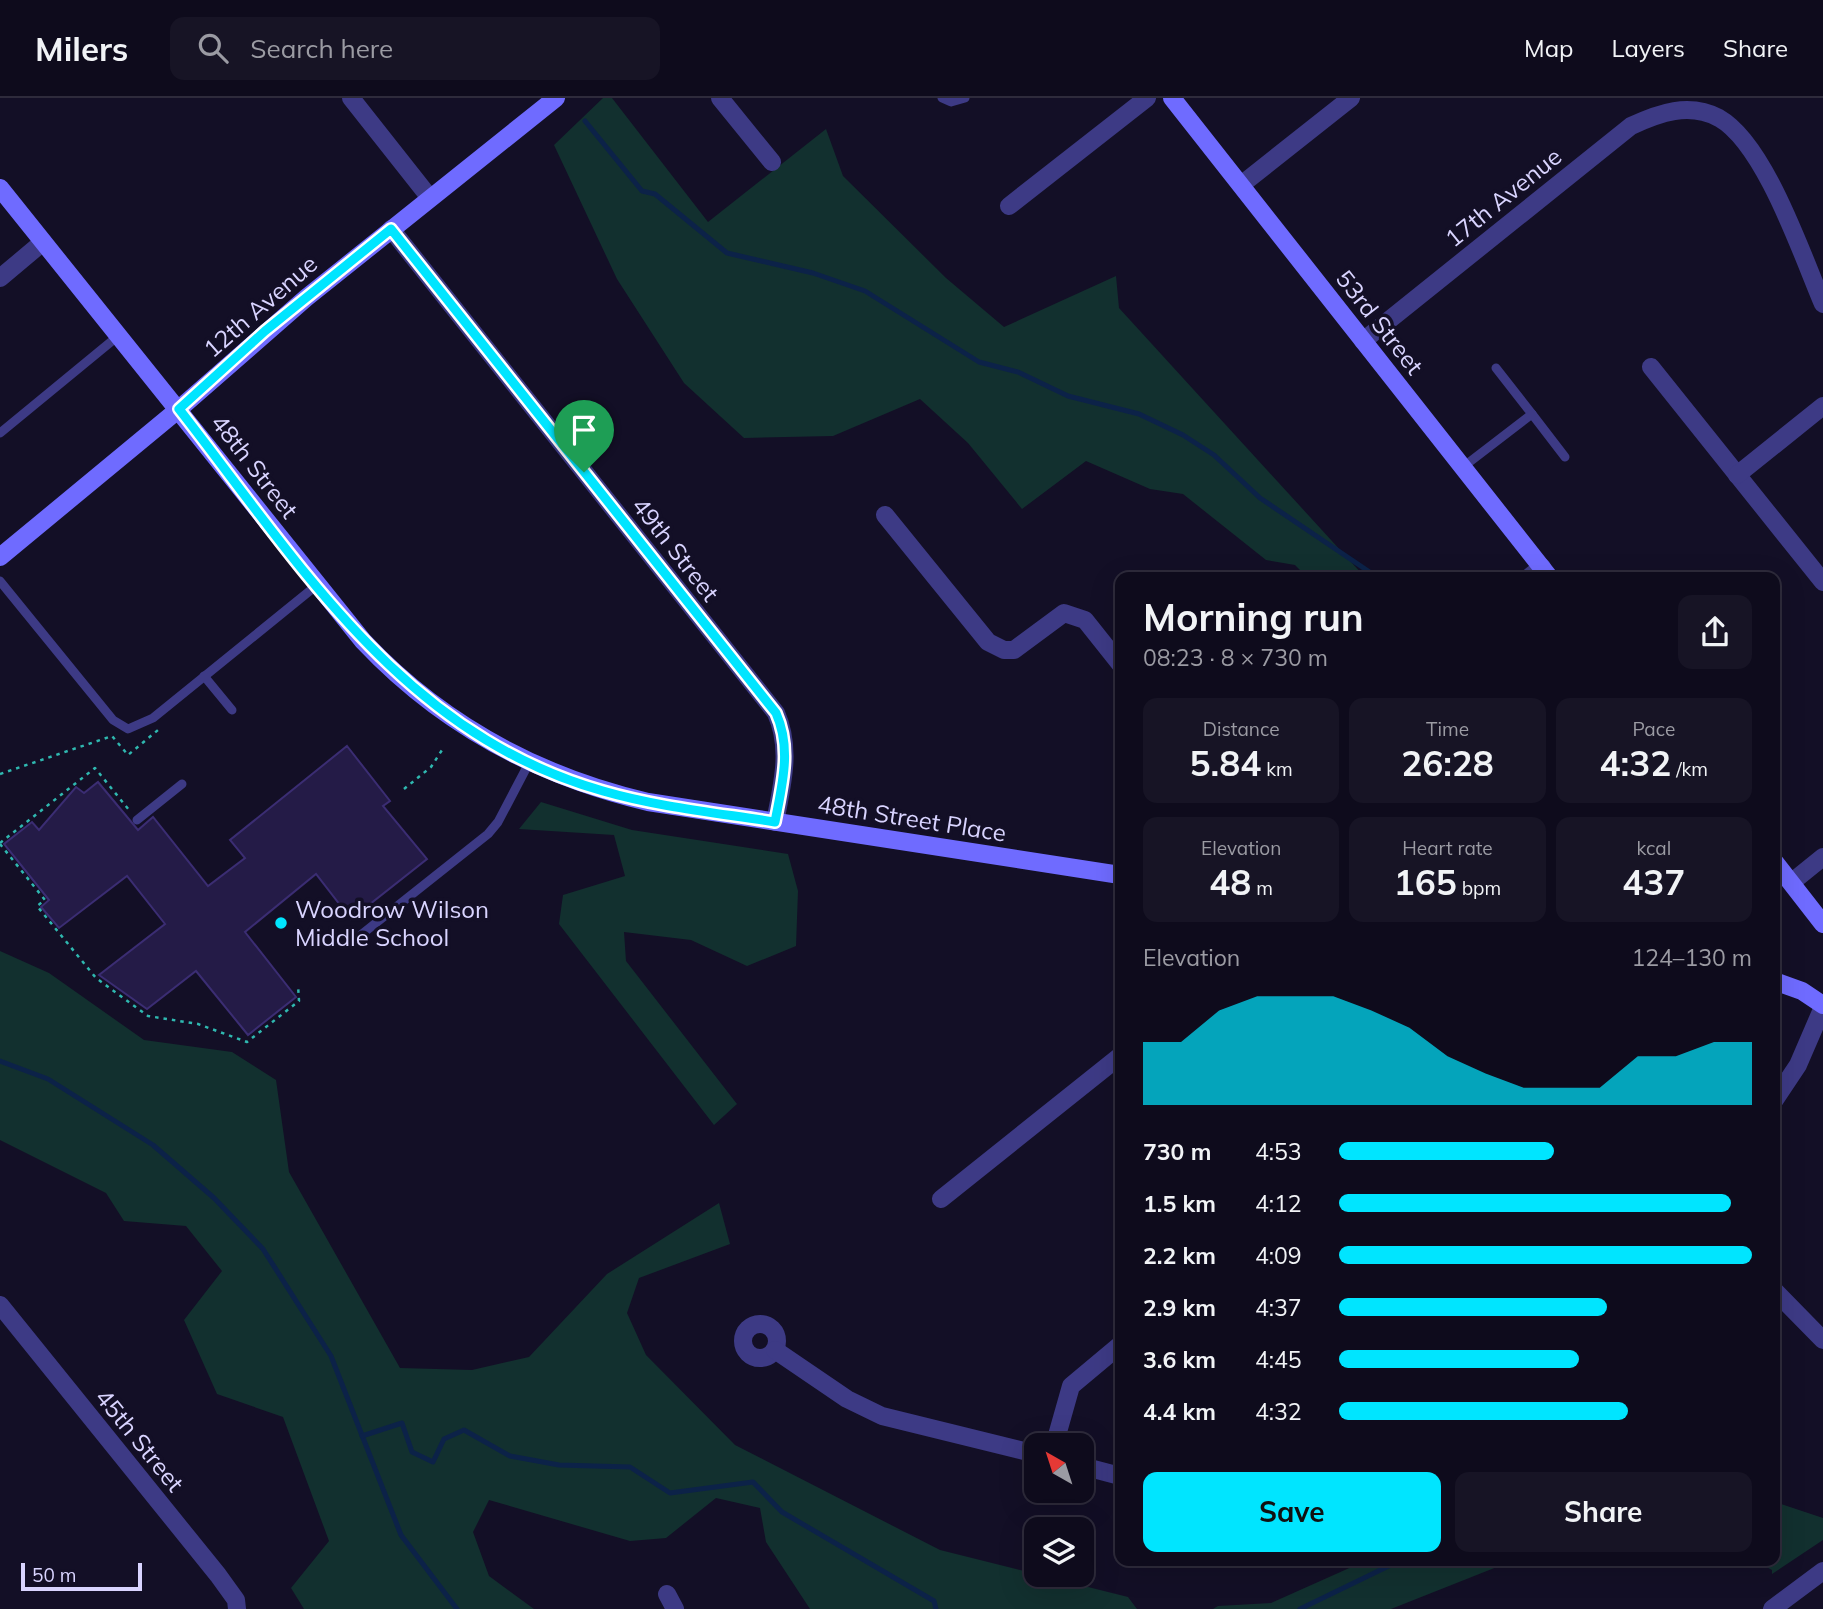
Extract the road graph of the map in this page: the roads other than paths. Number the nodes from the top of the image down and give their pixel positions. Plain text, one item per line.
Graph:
1 (351, 98) edge
2 (556, 98) edge
3 (720, 98) edge
4 (942, 98) edge
5 (965, 98) edge
6 (1147, 98) edge
7 (1171, 98) edge
8 (1351, 98) edge
9 (772, 162) dead end
10 (1241, 185) junction
11 (0, 188) edge
12 (430, 198) junction
13 (1009, 206) dead end
14 (391, 229) junction
15 (43, 242) junction
16 (0, 278) edge
17 (1823, 304) edge
18 (118, 336) junction
19 (1363, 341) junction
20 (1651, 367) dead end
21 (1496, 368) dead end
22 (1823, 406) edge
23 (179, 409) junction
24 (1532, 414) junction
25 (0, 433) edge
26 (1564, 457) dead end
27 (1463, 467) junction
28 (1737, 475) junction
29 (885, 515) dead end
30 (0, 557) edge
31 (1539, 572) edge
32 (0, 581) edge
33 (1823, 582) edge
34 (317, 585) junction
35 (1115, 658) edge
36 (204, 676) junction
37 (232, 710) dead end
38 (461, 726) joint
39 (528, 763) junction
40 (182, 784) dead end
41 (137, 820) road end
42 (775, 822) junction
43 (1823, 857) edge
44 (1780, 868) edge
45 (1115, 874) edge
46 (1791, 882) junction
47 (1823, 924) edge
48 (357, 938) dead end
49 (1780, 983) edge
50 (1823, 1006) edge
51 (1115, 1060) edge
52 (1780, 1092) edge
53 (941, 1199) dead end
54 (1780, 1296) edge
55 (0, 1305) edge
56 (1823, 1340) edge
57 (1115, 1349) edge
58 (775, 1350) dead end
59 (1058, 1433) edge
60 (1024, 1451) edge
61 (1094, 1469) edge
62 (1115, 1475) edge
63 (1823, 1571) edge
64 (237, 1609) edge
65 (1772, 1609) edge

1 - 12 street
2 - 12 street, 12th Avenue
3 - 9 street
4 - 5 lane
6 - 13 street
7 - 10 street, 53rd Street
8 - 10 street
10 - 19 street, 53rd Street
11 - 15 street, 48th Street
12 - 14 street, 12th Avenue
14 - 23 street, 12th Avenue
14 - 42 street, 49th Street
15 - 16 street
15 - 18 street, 48th Street
17 - 19 street, 17th Avenue
18 - 23 street, 48th Street
18 - 25 lane
19 - 27 street, 53rd Street
20 - 28 street
21 - 24 lane
22 - 28 street
23 - 30 street, 12th Avenue
23 - 34 street, 48th Street
24 - 26 lane
24 - 27 lane
27 - 31 street, 53rd Street
28 - 33 street
29 - 35 street
32 - 36 lane
34 - 36 lane
34 - 38 street, 48th Street
36 - 37 lane
38 - 39 street, 48th Street Place
39 - 42 street, 48th Street Place
39 - 48 lane
40 - 41 lane
42 - 45 street, 48th Street Place
43 - 46 street
44 - 46 street
46 - 47 street
49 - 50 street
50 - 52 street
51 - 53 street
54 - 56 street
55 - 64 street, 45th Street
57 - 59 street
58 - 60 street
61 - 62 street
63 - 65 street

